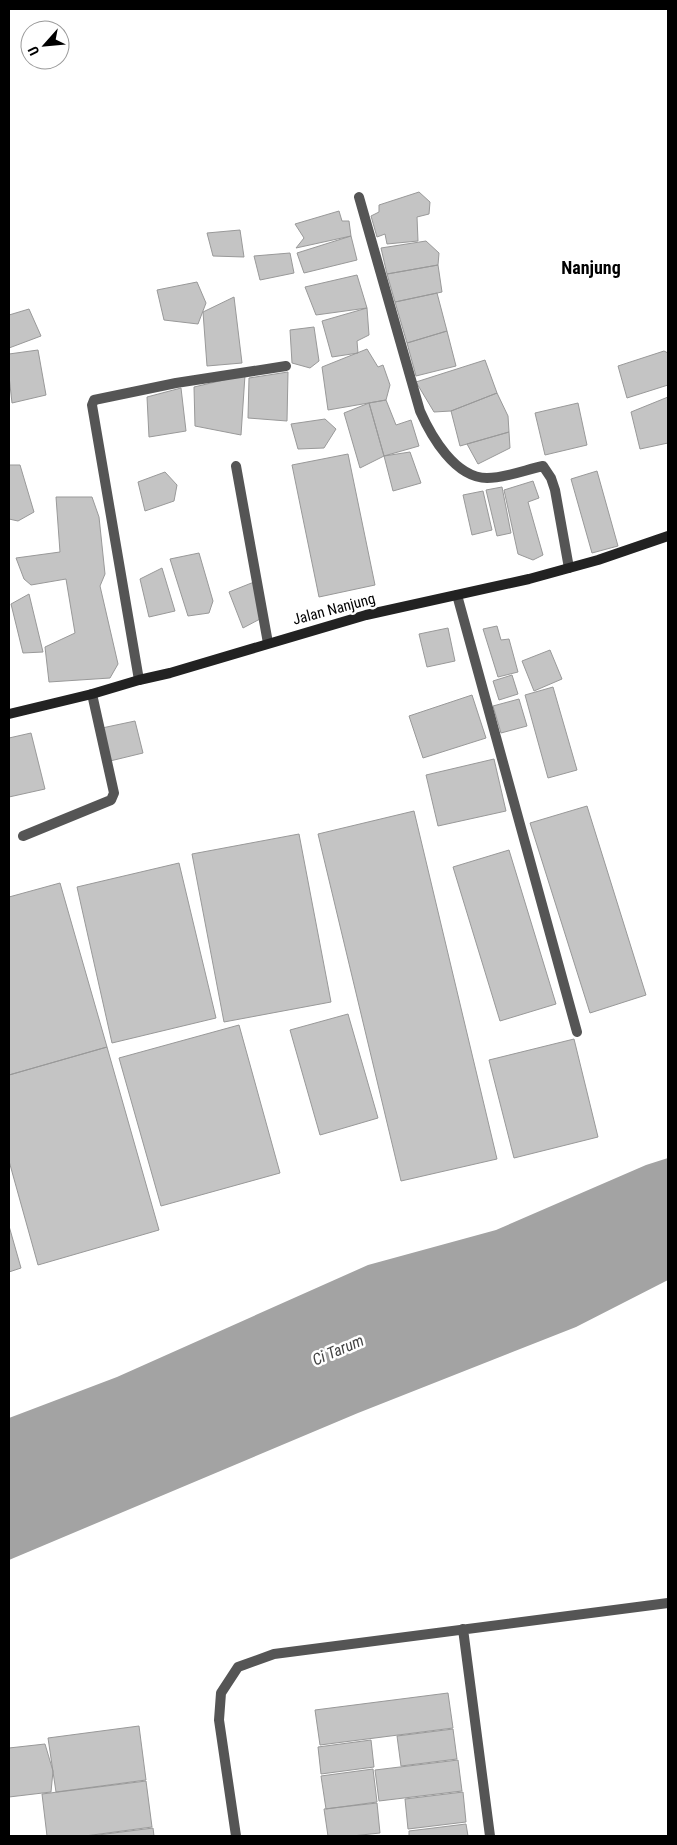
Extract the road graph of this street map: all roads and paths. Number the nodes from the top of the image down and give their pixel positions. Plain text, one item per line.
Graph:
1 (359, 197) dead end
2 (286, 366) dead end
3 (236, 466) dead end
4 (668, 536) edge
5 (569, 568) junction
6 (457, 595) junction
7 (268, 643) junction
8 (139, 680) junction
9 (92, 694) junction
10 (9, 714) edge
11 (23, 836) dead end
12 (578, 1032) dead end
13 (668, 1603) edge
14 (463, 1629) junction
15 (236, 1836) edge
16 (490, 1836) edge

1 - 5 street
2 - 8 street
3 - 7 street
4 - 5 main road, Jalan Nanjung
5 - 6 main road, Jalan Nanjung
6 - 7 main road, Jalan Nanjung
6 - 12 street
7 - 8 main road, Jalan Nanjung
8 - 9 main road, Jalan Nanjung
9 - 10 main road, Jalan Nanjung
9 - 11 street
13 - 14 street
14 - 15 street
14 - 16 street

